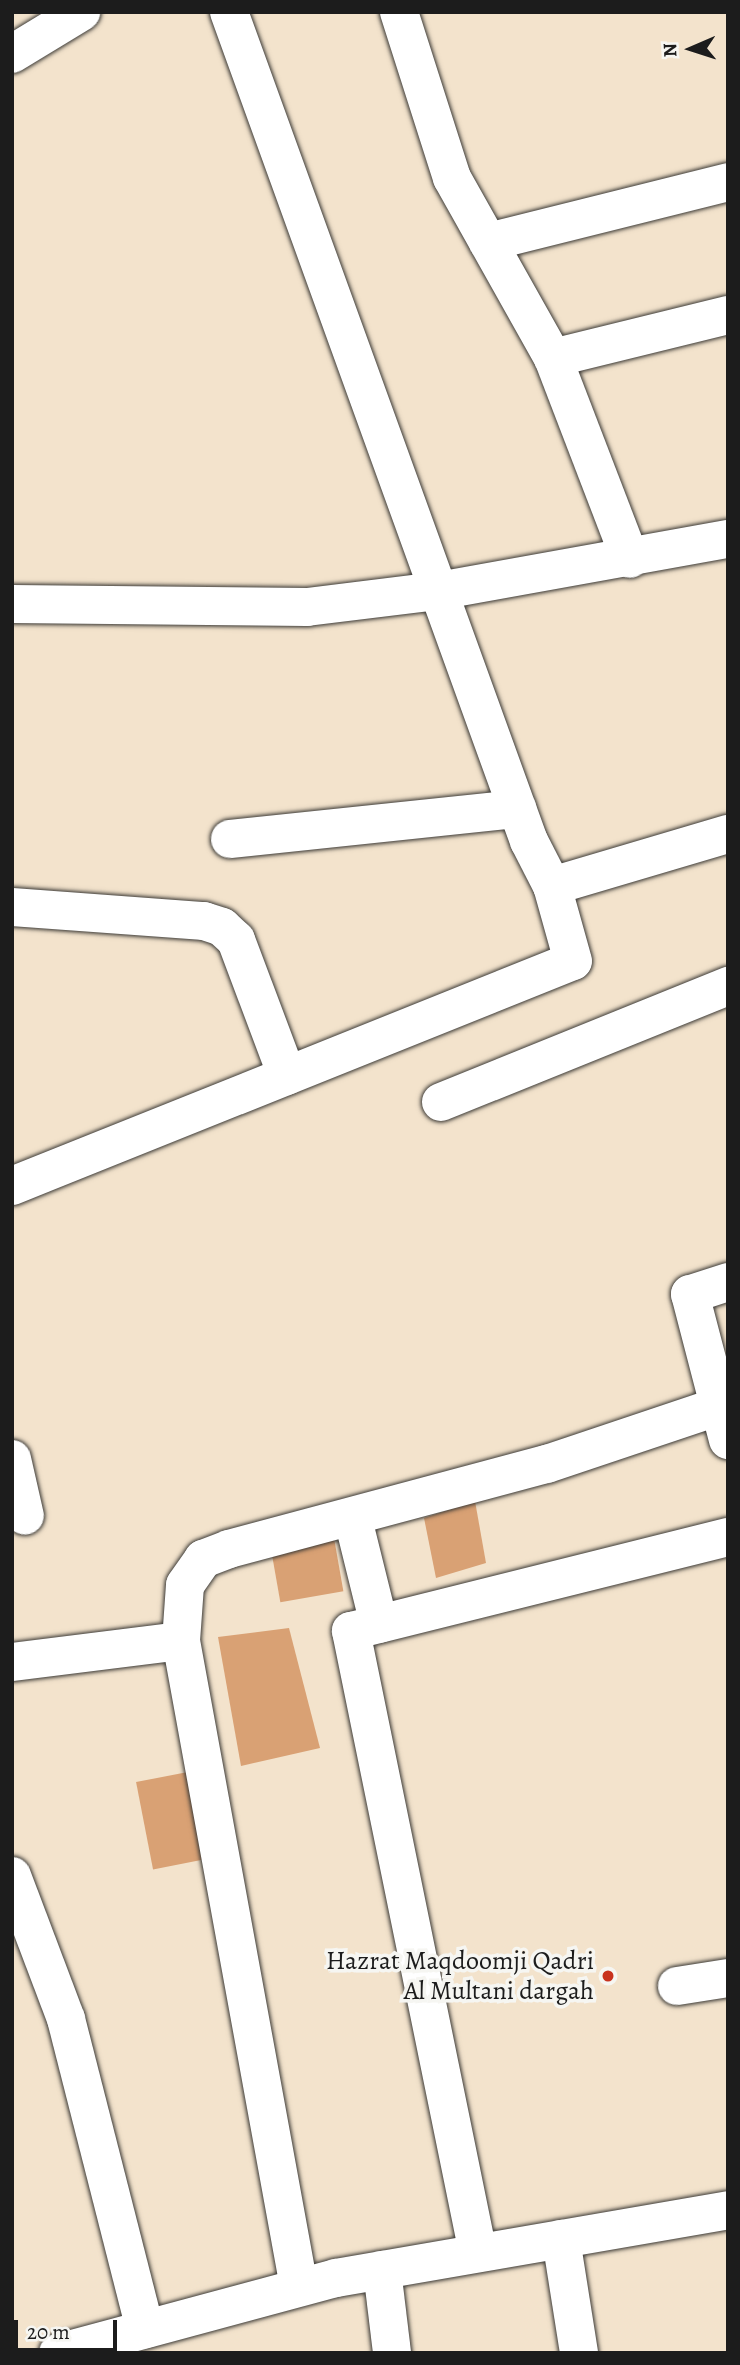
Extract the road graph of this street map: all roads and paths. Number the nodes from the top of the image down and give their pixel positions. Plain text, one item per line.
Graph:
1 (81, 12) edge
2 (229, 12) edge
3 (399, 12) edge
4 (12, 54) edge
5 (728, 182) edge
6 (488, 242) junction
7 (728, 315) edge
8 (553, 358) junction
9 (728, 540) edge
10 (630, 559) junction
11 (438, 592) junction
12 (12, 604) edge
13 (517, 809) junction
14 (728, 834) edge
15 (230, 839) dead end
16 (552, 886) junction
17 (12, 907) edge
18 (728, 986) edge
19 (287, 1076) junction
20 (441, 1102) dead end
21 (12, 1186) edge
22 (728, 1282) edge
23 (723, 1423) edge
24 (12, 1459) edge
25 (25, 1517) dead end
26 (352, 1519) junction
27 (728, 1537) edge
28 (379, 1624) junction
29 (181, 1641) junction
30 (12, 1662) edge
31 (12, 1876) edge
32 (728, 1978) edge
33 (677, 1986) dead end
34 (728, 2210) edge
35 (561, 2239) junction
36 (478, 2253) junction
37 (382, 2270) junction
38 (299, 2287) junction
39 (145, 2329) junction
40 (58, 2353) edge
41 (392, 2353) edge
42 (579, 2353) edge

1 - 4 street
2 - 11 street
3 - 6 street
5 - 6 street
6 - 8 street
7 - 8 street
8 - 10 street
9 - 10 street
10 - 11 street
11 - 12 street
11 - 13 street
13 - 15 street
13 - 16 street
14 - 16 street
16 - 19 street
17 - 19 street
18 - 20 street
19 - 21 street
22 - 23 street
23 - 26 street
24 - 25 street
26 - 28 street
26 - 29 street
27 - 28 street
28 - 36 street
29 - 30 street
29 - 38 street
31 - 39 street
32 - 33 street
34 - 35 street
35 - 36 street
35 - 42 street
36 - 37 street
37 - 38 street
37 - 41 street
38 - 39 street
39 - 40 street

